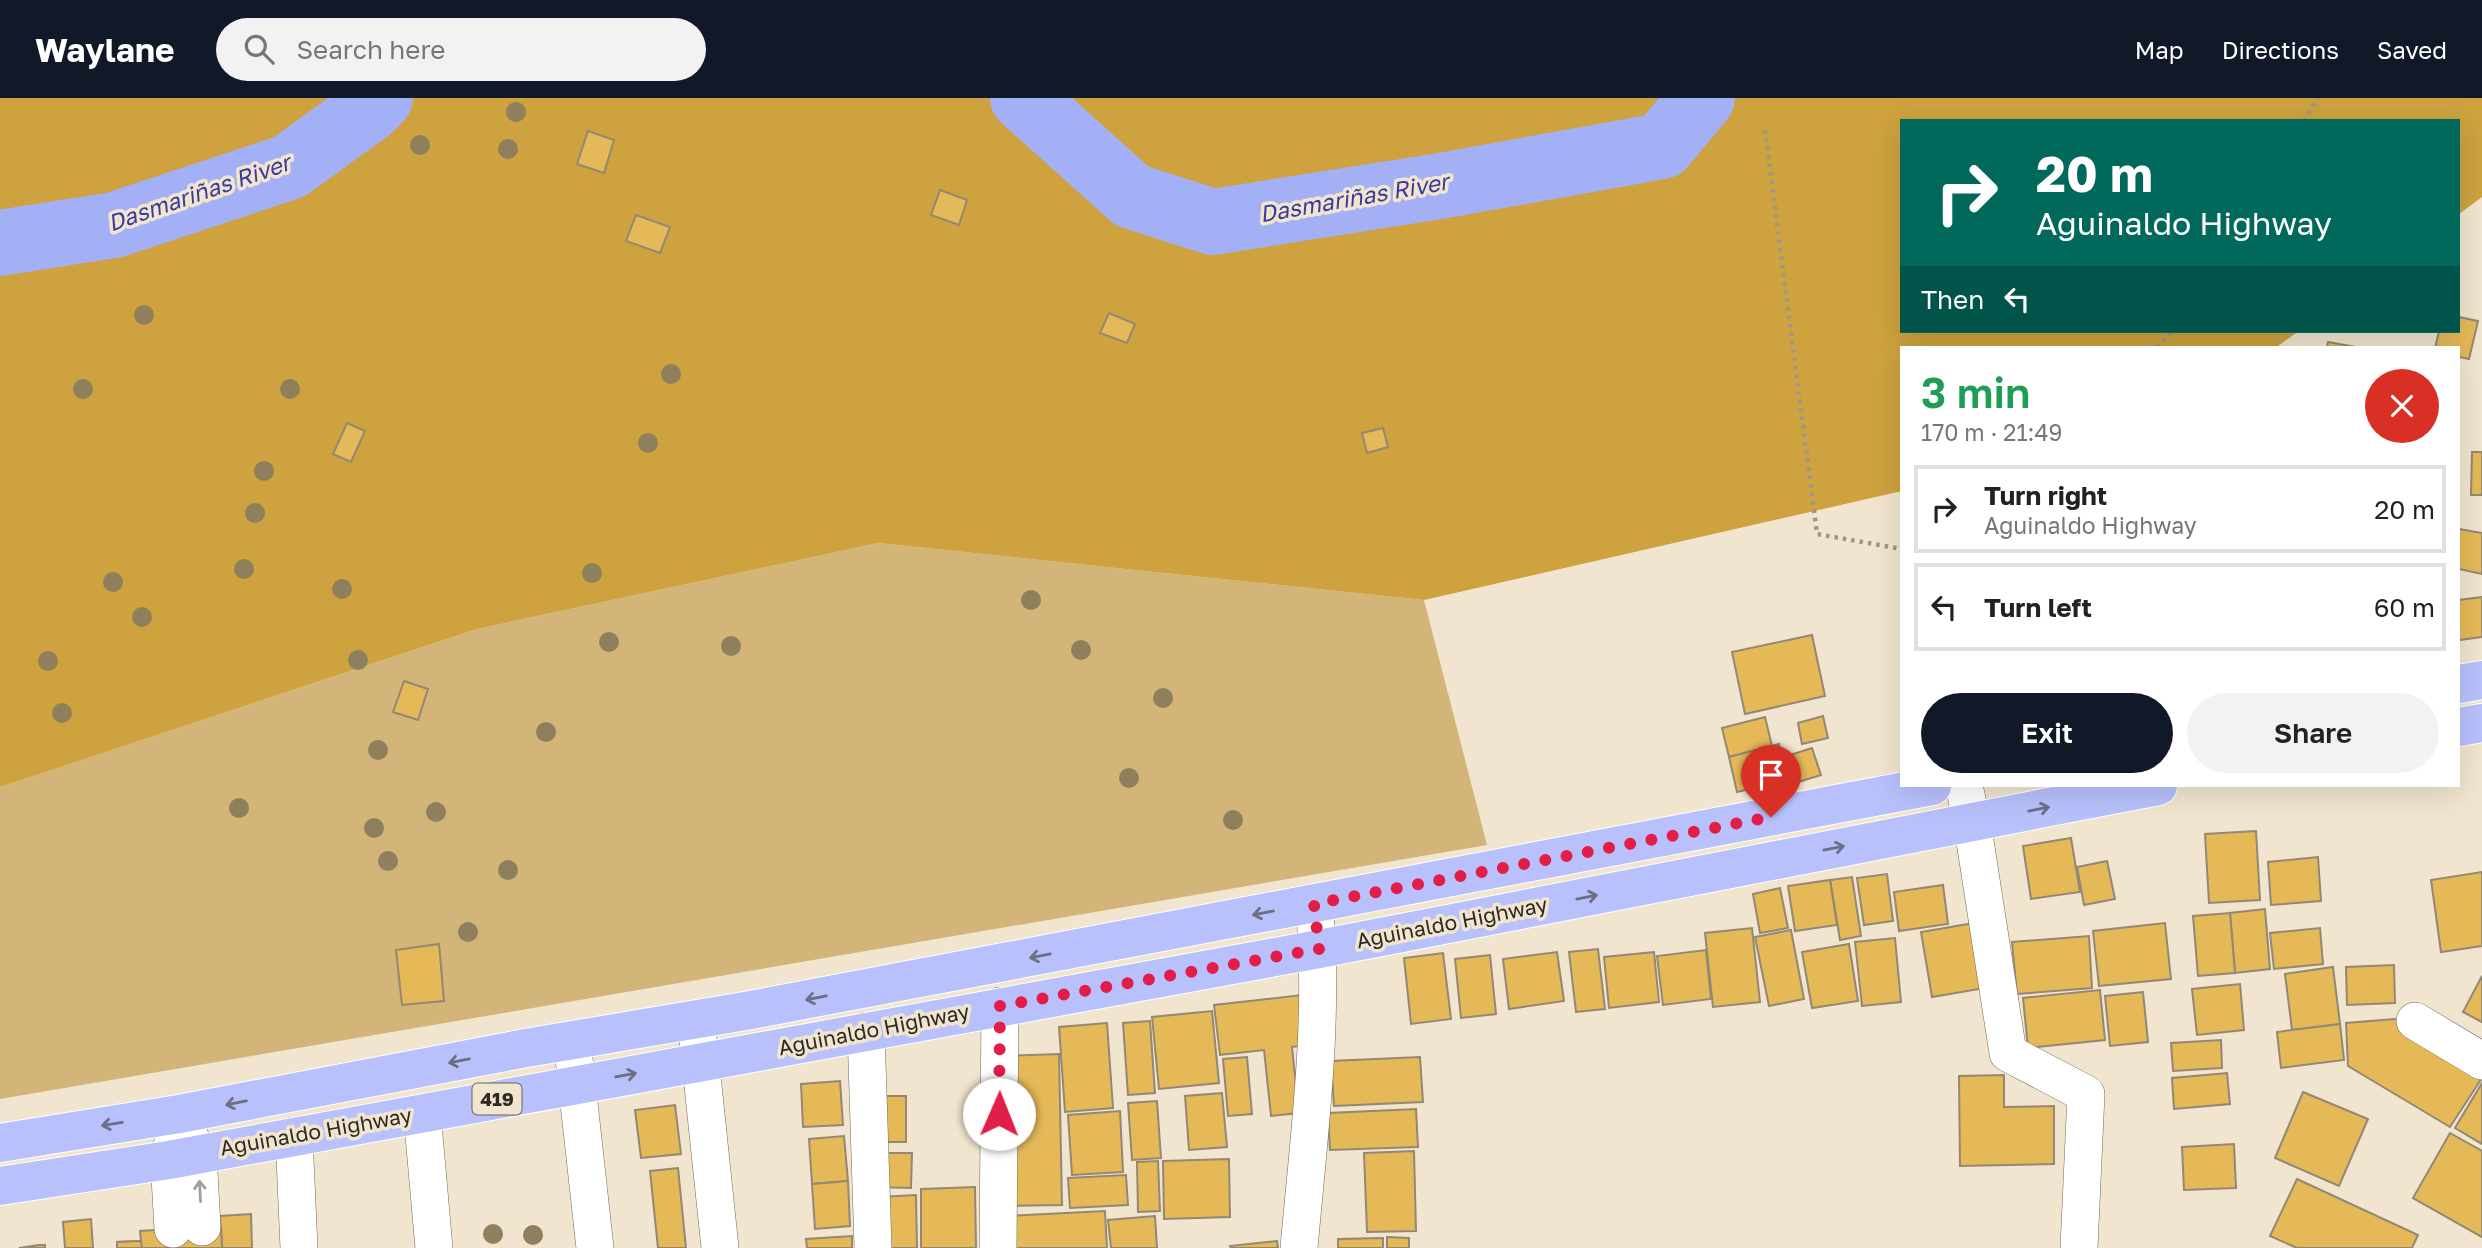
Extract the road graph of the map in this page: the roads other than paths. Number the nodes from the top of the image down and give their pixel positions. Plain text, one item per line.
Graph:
1 (2482, 680) edge
2 (2460, 684) edge
3 (2482, 723) edge
4 (2460, 727) edge
5 (1927, 787) edge
6 (2147, 787) edge
7 (1968, 804) edge
8 (1314, 904) junction
9 (1319, 949) junction
10 (1000, 1006) junction
11 (696, 1019) junction
12 (2415, 1021) dead end
13 (866, 1031) junction
14 (572, 1040) junction
15 (2482, 1061) edge
16 (701, 1062) junction
17 (577, 1084) junction
18 (422, 1113) junction
19 (179, 1114) junction
20 (294, 1136) junction
21 (0, 1143) edge
22 (183, 1157) junction
23 (0, 1186) edge
24 (187, 1228) dead end
25 (299, 1248) edge
26 (434, 1248) edge
27 (595, 1248) edge
28 (720, 1248) edge
29 (873, 1248) edge
30 (998, 1248) edge
31 (1299, 1248) edge
32 (2079, 1248) edge

1 - 2 main road
3 - 4 main road
5 - 8 main road, Aguinaldo Highway / 419
7 -> 6 main road, Aguinaldo Highway / 419
9 -> 7 main road, Aguinaldo Highway / 419
7 - 32 street
8 - 9 street
8 -> 11 main road, Aguinaldo Highway / 419
9 - 10 main road, Aguinaldo Highway / 419
9 - 31 street
10 - 13 main road, Aguinaldo Highway / 419
10 - 30 street
11 - 14 main road, Aguinaldo Highway / 419
11 - 16 street
12 - 15 street
13 - 16 main road, Aguinaldo Highway / 419
13 - 29 street
14 - 17 street
14 -> 19 main road, Aguinaldo Highway / 419
17 -> 16 main road, Aguinaldo Highway / 419
16 - 28 street
17 - 18 main road, Aguinaldo Highway / 419
17 - 27 street
18 - 20 main road, Aguinaldo Highway / 419
18 - 26 street
19 -> 21 main road, Aguinaldo Highway / 419
19 - 22 street
20 - 22 main road, Aguinaldo Highway / 419
20 - 25 street
22 - 23 main road, Aguinaldo Highway / 419
22 - 24 street

